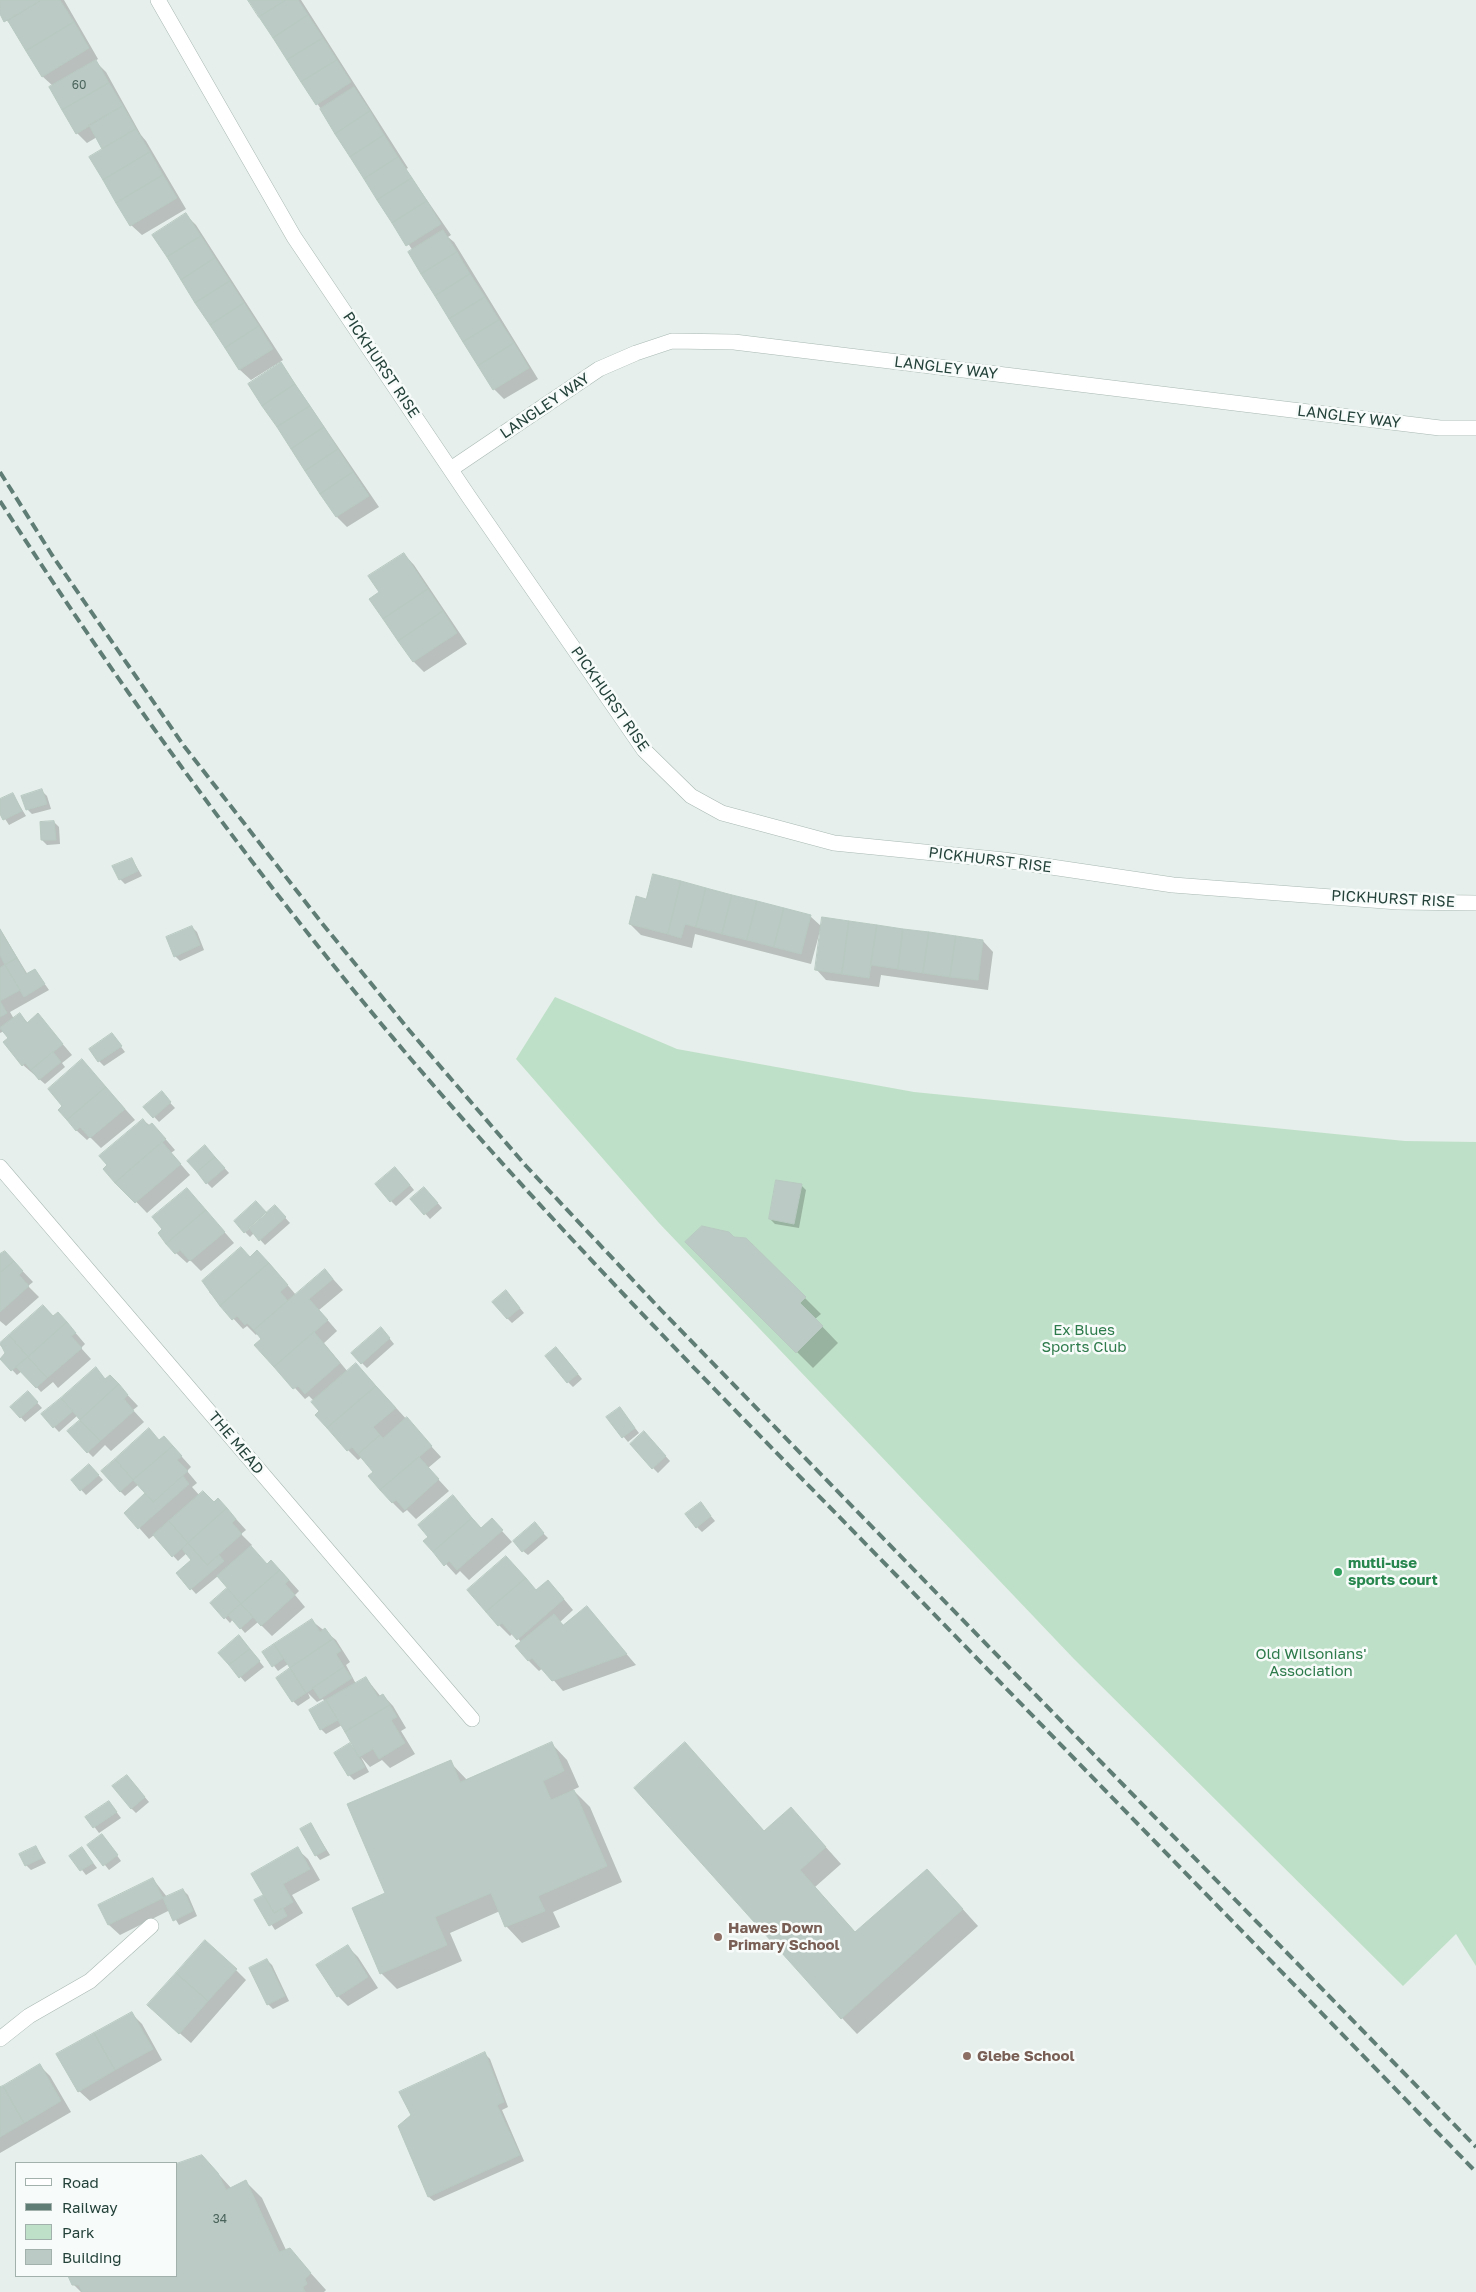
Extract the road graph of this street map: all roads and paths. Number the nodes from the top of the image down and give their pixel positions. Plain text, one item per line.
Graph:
1 (158, 0) edge
2 (1476, 428) edge
3 (451, 469) junction
4 (1476, 903) edge
5 (0, 1167) edge
6 (472, 1719) dead end
7 (151, 1926) dead end
8 (0, 2039) edge

1 - 3 street, PICKHURST RISE
2 - 3 street, LANGLEY WAY
3 - 4 street, PICKHURST RISE
5 - 6 street, THE MEAD
7 - 8 street

